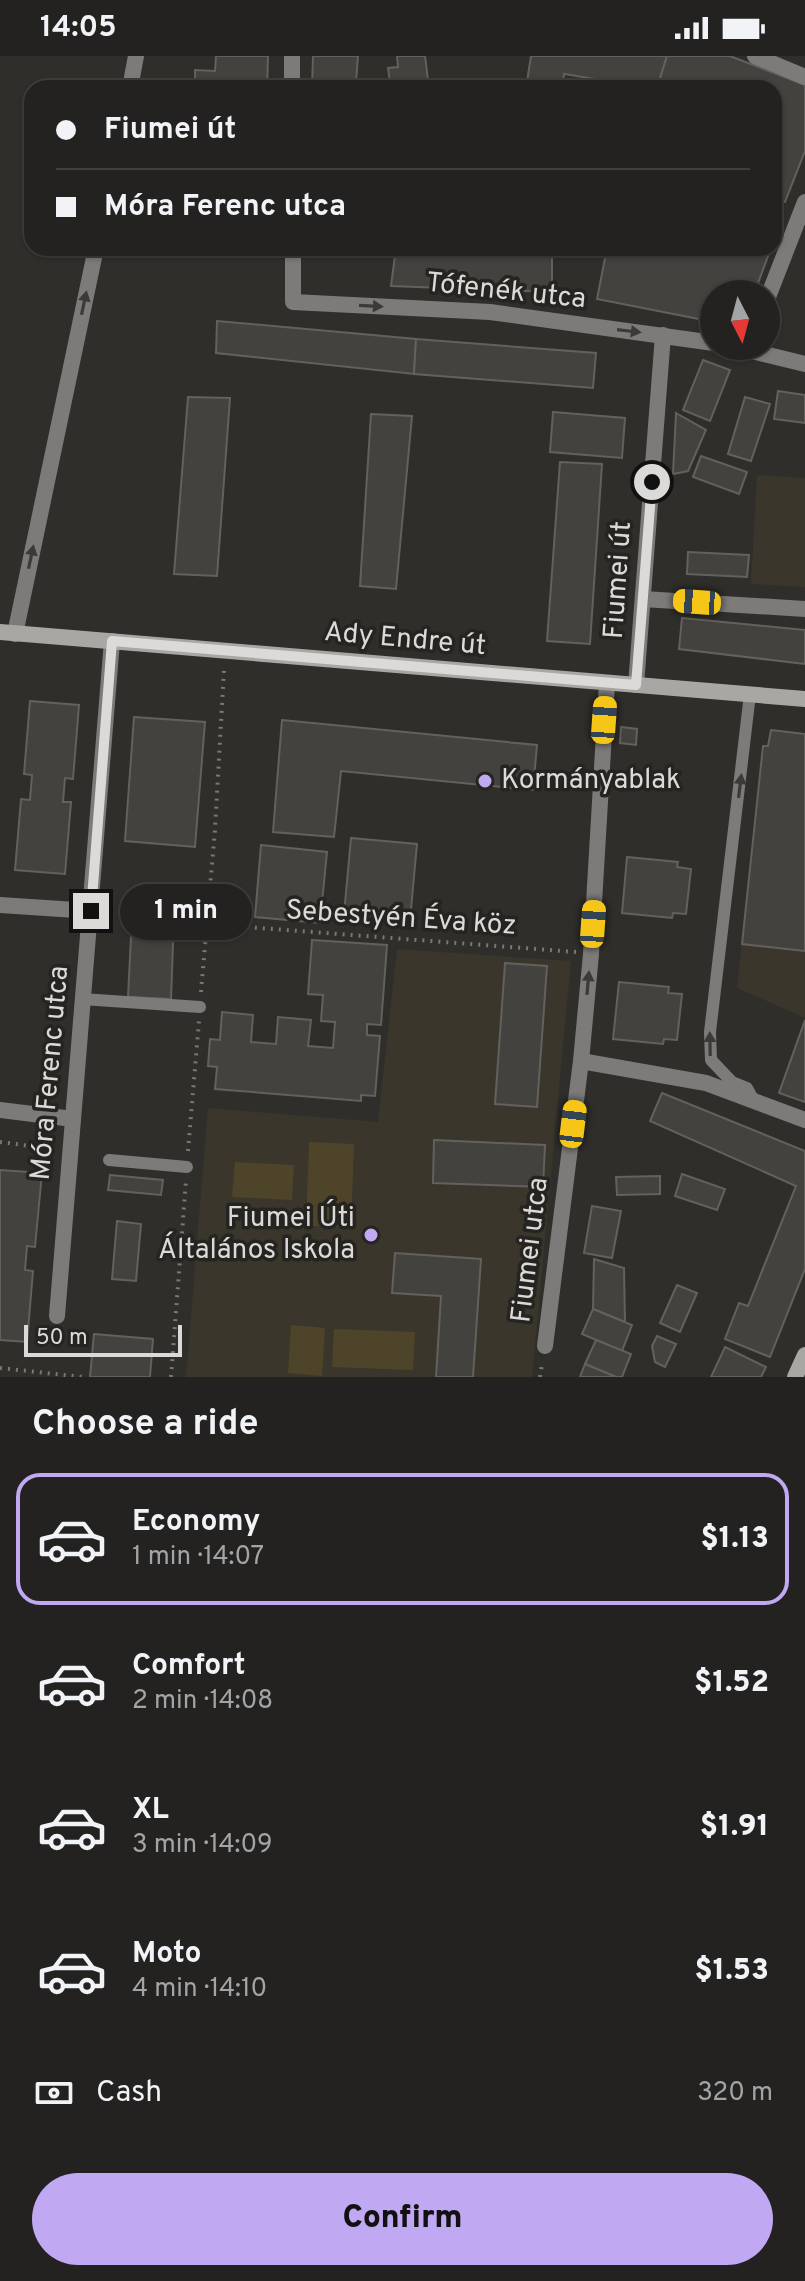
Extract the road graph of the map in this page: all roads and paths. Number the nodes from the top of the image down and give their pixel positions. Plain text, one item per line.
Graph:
1 (136, 56) edge
2 (292, 56) edge
3 (755, 56) edge
4 (805, 77) edge
5 (132, 80) edge
6 (292, 80) edge
7 (805, 202) edge
8 (94, 256) edge
9 (293, 256) edge
10 (775, 280) edge
11 (663, 335) junction
12 (700, 341) edge
13 (780, 357) edge
14 (805, 364) edge
15 (643, 599) junction
16 (805, 609) edge
17 (7, 633) edge
18 (112, 641) junction
19 (226, 651) junction
20 (607, 683) junction
21 (636, 685) junction
22 (750, 694) junction
23 (805, 699) edge
24 (0, 905) edge
25 (91, 911) junction
26 (207, 924) junction
27 (591, 954) junction
28 (82, 999) junction
29 (200, 1007) junction
30 (581, 1061) junction
31 (754, 1101) junction
32 (0, 1110) edge
33 (73, 1119) junction
34 (805, 1120) edge
35 (0, 1142) edge
36 (71, 1152) junction
37 (109, 1160) dead end
38 (187, 1167) junction
39 (57, 1316) dead end
40 (545, 1346) dead end
41 (805, 1355) edge
42 (0, 1368) edge
43 (83, 1377) edge
44 (171, 1377) edge
45 (795, 1377) edge

1 - 5 street
2 - 6 street
3 - 4 street
7 - 10 street
17 -> 8 street
9 -> 11 street, Tófenék utca
11 - 12 street, Tófenék utca
11 - 15 street, Fiumei út
13 - 14 street
15 - 16 street
15 - 21 street, Fiumei út
17 - 18 street, Ady Endre út
18 - 19 street, Ady Endre út
18 - 25 street, Móra Ferenc utca
19 - 20 street, Ady Endre út
19 - 26 path
20 - 21 street, Ady Endre út
20 - 27 street, Fiumei utca
21 - 22 street, Ady Endre út
22 - 23 street, Ady Endre út
31 -> 22 lane
24 - 25 street
25 - 28 street, Móra Ferenc utca
26 - 27 path, Sebestyén Éva köz
26 - 29 path
30 -> 27 street, Fiumei utca
28 - 29 lane
28 - 33 street, Móra Ferenc utca
29 - 38 path
30 - 31 street
30 - 40 street, Fiumei utca
31 - 34 street
32 - 33 street
33 - 36 street, Móra Ferenc utca
35 - 36 path
36 - 39 street, Móra Ferenc utca
37 - 38 lane
38 - 44 path
41 - 45 street
42 - 43 path

